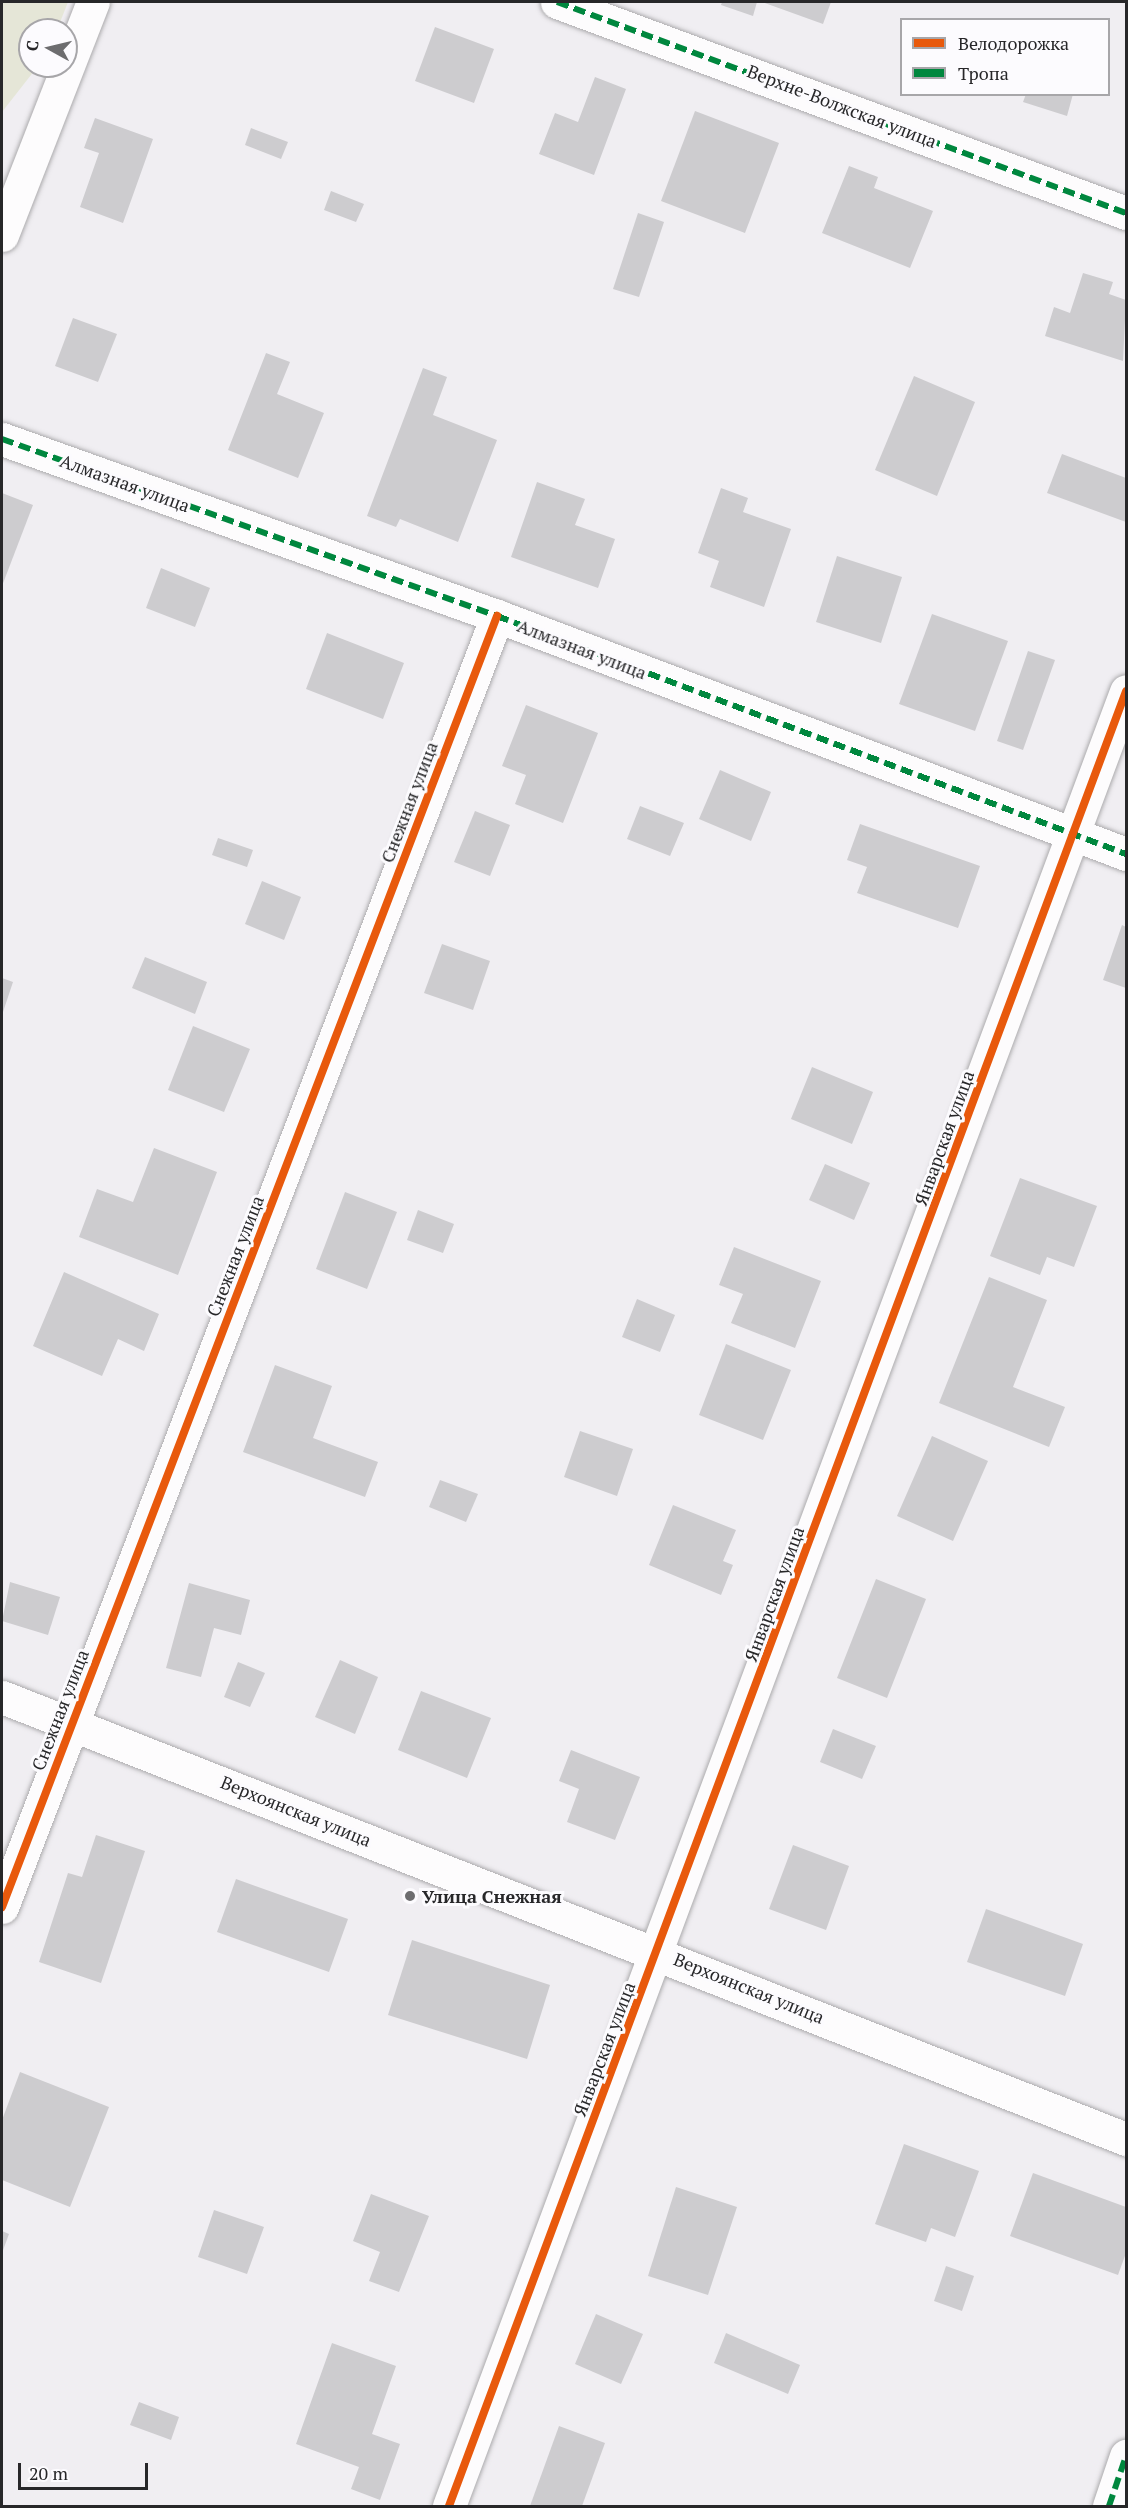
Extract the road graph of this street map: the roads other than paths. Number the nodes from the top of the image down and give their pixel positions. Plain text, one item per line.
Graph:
1 (93, 2) edge
2 (557, 2) edge
3 (1126, 213) edge
4 (2, 234) edge
5 (2, 439) edge
6 (497, 616) junction
7 (1126, 691) edge
8 (1073, 834) junction
9 (1126, 854) edge
10 (2, 1697) edge
11 (71, 1722) junction
12 (2, 1907) edge
13 (657, 1951) junction
14 (1126, 2139) edge
15 (1126, 2456) edge
16 (449, 2506) edge
17 (1109, 2506) edge

1 - 4 street
2 - 3 street, Верхне-Волжская улица
5 - 6 street, Алмазная улица
6 - 8 street, Алмазная улица
6 - 11 street, Снежная улица
7 - 8 street, Январская улица
8 - 9 street, Алмазная улица
8 - 13 street, Январская улица
10 - 11 street, Верхоянская улица
11 - 12 street, Снежная улица
11 - 13 street, Верхоянская улица
13 - 14 street, Верхоянская улица
13 - 16 street, Январская улица
15 - 17 street

